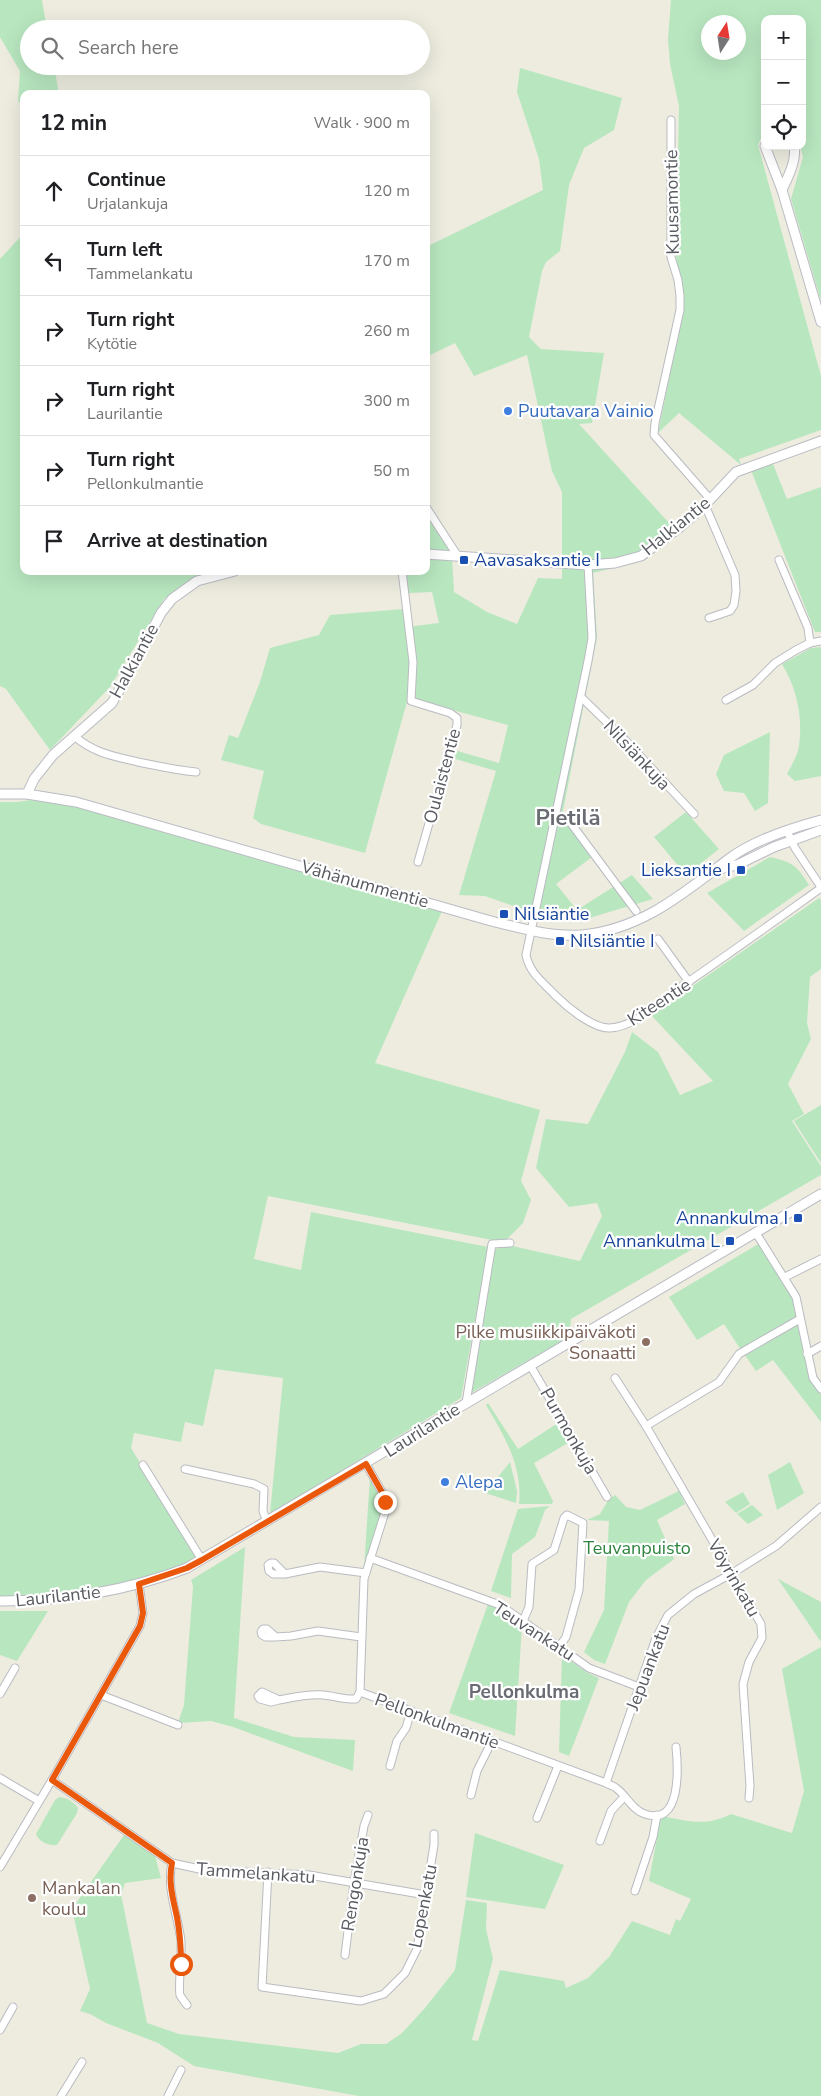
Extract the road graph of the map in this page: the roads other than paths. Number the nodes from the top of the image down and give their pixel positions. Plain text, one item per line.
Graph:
1 (672, 120) dead end
2 (767, 150) edge
3 (795, 150) edge
4 (782, 190) junction
5 (821, 322) edge
6 (821, 441) edge
7 (707, 502) junction
8 (430, 513) edge
9 (430, 554) edge
10 (457, 556) junction
11 (779, 560) dead end
12 (588, 565) junction
13 (220, 575) edge
14 (403, 575) edge
15 (709, 618) dead end
16 (821, 641) edge
17 (810, 643) junction
18 (581, 696) junction
19 (726, 700) dead end
20 (74, 736) junction
21 (196, 772) dead end
22 (0, 794) edge
23 (27, 794) junction
24 (694, 814) dead end
25 (555, 815) junction
26 (821, 820) edge
27 (821, 830) edge
28 (787, 831) junction
29 (792, 841) junction
30 (418, 862) dead end
31 (718, 869) junction
32 (821, 888) edge
33 (636, 911) dead end
34 (531, 931) junction
35 (658, 939) dead end
36 (689, 982) junction
37 (821, 1194) edge
38 (756, 1233) junction
39 (510, 1243) dead end
40 (821, 1259) edge
41 (785, 1276) junction
42 (800, 1319) junction
43 (821, 1346) edge
44 (807, 1354) junction
45 (530, 1365) junction
46 (615, 1378) dead end
47 (821, 1389) edge
48 (466, 1403) junction
49 (646, 1426) junction
50 (366, 1464) junction
51 (144, 1465) dead end
52 (185, 1469) dead end
53 (607, 1497) dead end
54 (821, 1507) edge
55 (267, 1522) junction
56 (370, 1558) junction
57 (202, 1560) junction
58 (366, 1573) junction
59 (285, 1574) dead end
60 (731, 1574) junction
61 (139, 1584) junction
62 (0, 1601) edge
63 (523, 1622) junction
64 (276, 1637) dead end
65 (361, 1637) junction
66 (559, 1647) junction
67 (16, 1668) dead end
68 (639, 1687) junction
69 (360, 1692) junction
70 (0, 1694) edge
71 (101, 1695) junction
72 (279, 1700) dead end
73 (411, 1711) junction
74 (178, 1725) dead end
75 (492, 1741) junction
76 (676, 1747) dead end
77 (390, 1766) dead end
78 (558, 1766) junction
79 (0, 1778) edge
80 (52, 1780) junction
81 (606, 1783) junction
82 (471, 1794) dead end
83 (624, 1797) junction
84 (749, 1798) dead end
85 (38, 1801) junction
86 (368, 1815) dead end
87 (658, 1815) junction
88 (537, 1818) dead end
89 (434, 1834) dead end
90 (600, 1841) dead end
91 (172, 1863) junction
92 (0, 1867) edge
93 (268, 1872) junction
94 (354, 1883) junction
95 (635, 1891) dead end
96 (426, 1895) junction
97 (345, 1954) dead end
98 (188, 2005) dead end
99 (13, 2007) dead end
100 (0, 2030) edge
101 (82, 2062) dead end
102 (181, 2070) dead end
103 (61, 2096) edge
104 (168, 2096) edge

1 - 7 street, Kuusamontie
2 - 4 street
3 - 4 street
4 - 5 street
6 - 7 street, Halkiantie
7 - 12 street, Halkiantie
7 - 15 street
8 - 10 street
9 - 10 street, Halkiantie
10 - 12 street, Halkiantie
11 - 17 street
12 - 18 street
13 - 20 street, Halkiantie
14 - 30 street, Oulaistentie
16 - 17 street
17 - 19 street
18 - 24 street, Nilsiänkuja
18 - 25 street
20 - 21 street
20 - 23 street, Halkiantie
22 - 23 street, Vähänummentie
23 - 34 street, Vähänummentie
25 - 33 street
25 - 34 street
26 - 28 street, Vähänummentie
27 - 29 street, Vähänummentie
28 - 29 street
28 - 31 street, Vähänummentie
29 - 31 street, Vähänummentie
29 - 32 street
31 - 34 street, Vähänummentie
32 - 36 street, Kiteentie
34 - 36 street, Kiteentie
35 - 36 street
37 - 38 street, Laurilantie
38 - 41 street
38 - 45 street, Laurilantie
39 - 48 street
40 - 41 street
41 - 42 street
42 - 44 street
42 - 49 street
43 - 44 street
44 - 47 street
45 - 48 street, Laurilantie
45 - 53 street, Purmonkuja
46 - 49 street, Vöyrinkatu
48 - 50 street, Laurilantie
49 - 60 street, Vöyrinkatu
50 - 55 street, Laurilantie
50 - 56 street, Pellonkulmantie
51 - 57 street
52 - 55 street
54 - 60 street, Jepuankatu
55 - 57 street, Laurilantie
56 - 58 street, Pellonkulmantie
56 - 63 street, Teuvankatu
57 - 61 street, Laurilantie
58 - 59 street
58 - 65 street, Pellonkulmantie
60 - 68 street, Jepuankatu
60 - 84 street, Vöyrinkatu
61 - 62 street, Laurilantie
61 - 71 street
63 - 66 street, Teuvankatu
63 - 66 street
64 - 65 street
65 - 69 street, Pellonkulmantie
66 - 68 street, Teuvankatu
67 - 70 street
68 - 81 street, Jepuankatu
69 - 72 street
69 - 73 street, Pellonkulmantie
71 - 74 street
71 - 80 street
73 - 75 street, Pellonkulmantie
73 - 77 street
75 - 78 street, Pellonkulmantie
75 - 82 street
76 - 87 street
78 - 81 street, Pellonkulmantie
78 - 88 street
79 - 85 street
80 - 85 street
80 - 91 street, Tammelankatu
81 - 83 street, Pellonkulmantie
83 - 87 street, Pellonkulmantie
83 - 90 street
85 - 92 street
86 - 94 street, Rengonkuja
87 - 95 street
89 - 96 street, Lopenkatu
91 - 93 street, Tammelankatu
91 - 98 street
93 - 94 street, Tammelankatu
93 - 96 street, Lopenkatu
94 - 96 street, Tammelankatu
94 - 97 street, Rengonkuja
99 - 100 street
101 - 103 street
102 - 104 street

